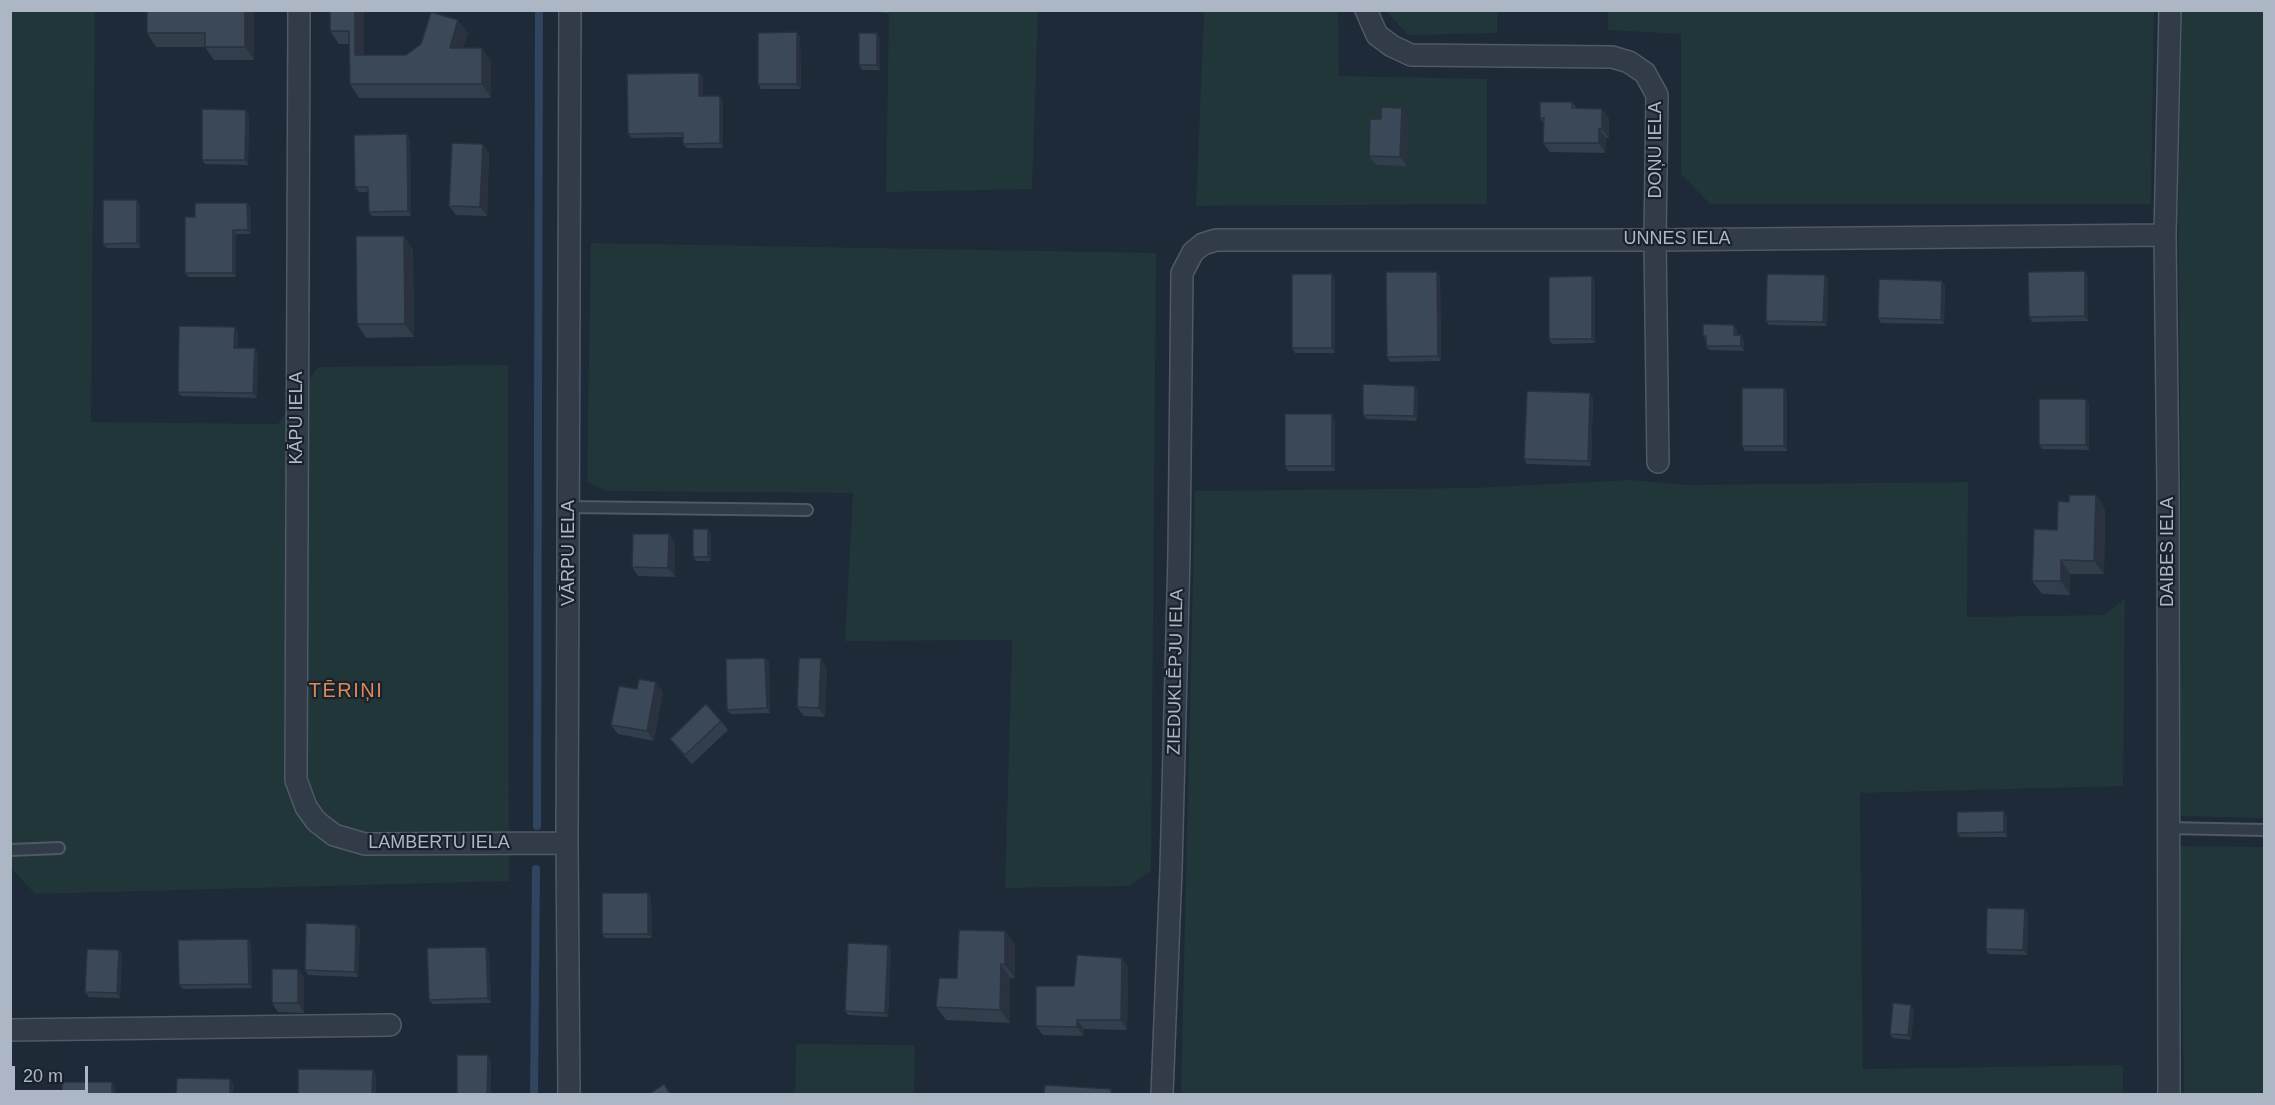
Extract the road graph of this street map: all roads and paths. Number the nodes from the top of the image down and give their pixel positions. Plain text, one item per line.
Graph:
1 (299, 10) edge
2 (570, 10) edge
3 (1366, 10) edge
4 (2170, 10) edge
5 (2165, 235) junction
6 (1655, 240) junction
7 (1193, 252) joint
8 (1658, 462) dead end
9 (569, 507) junction
10 (807, 510) dead end
11 (316, 820) joint
12 (2168, 828) junction
13 (2265, 830) edge
14 (567, 843) junction
15 (59, 848) dead end
16 (10, 850) edge
17 (390, 1026) dead end
18 (10, 1029) edge
19 (568, 1095) edge
20 (1162, 1095) edge
21 (2169, 1095) edge

1 - 11 street, KĀPU IELA
2 - 9 street, VĀRPU IELA
3 - 6 street, DOŅU IELA
4 - 5 street, DAIBES IELA
5 - 6 street, UNNES IELA
5 - 12 street, DAIBES IELA
6 - 7 street, UNNES IELA
6 - 8 street, DOŅU IELA
7 - 20 street, ZIEDUKLĒPJU IELA
9 - 10 lane
9 - 14 street, VĀRPU IELA
11 - 14 street, LAMBERTU IELA
12 - 13 lane
12 - 21 street, DAIBES IELA
14 - 19 street, VĀRPU IELA
15 - 16 lane
17 - 18 street

